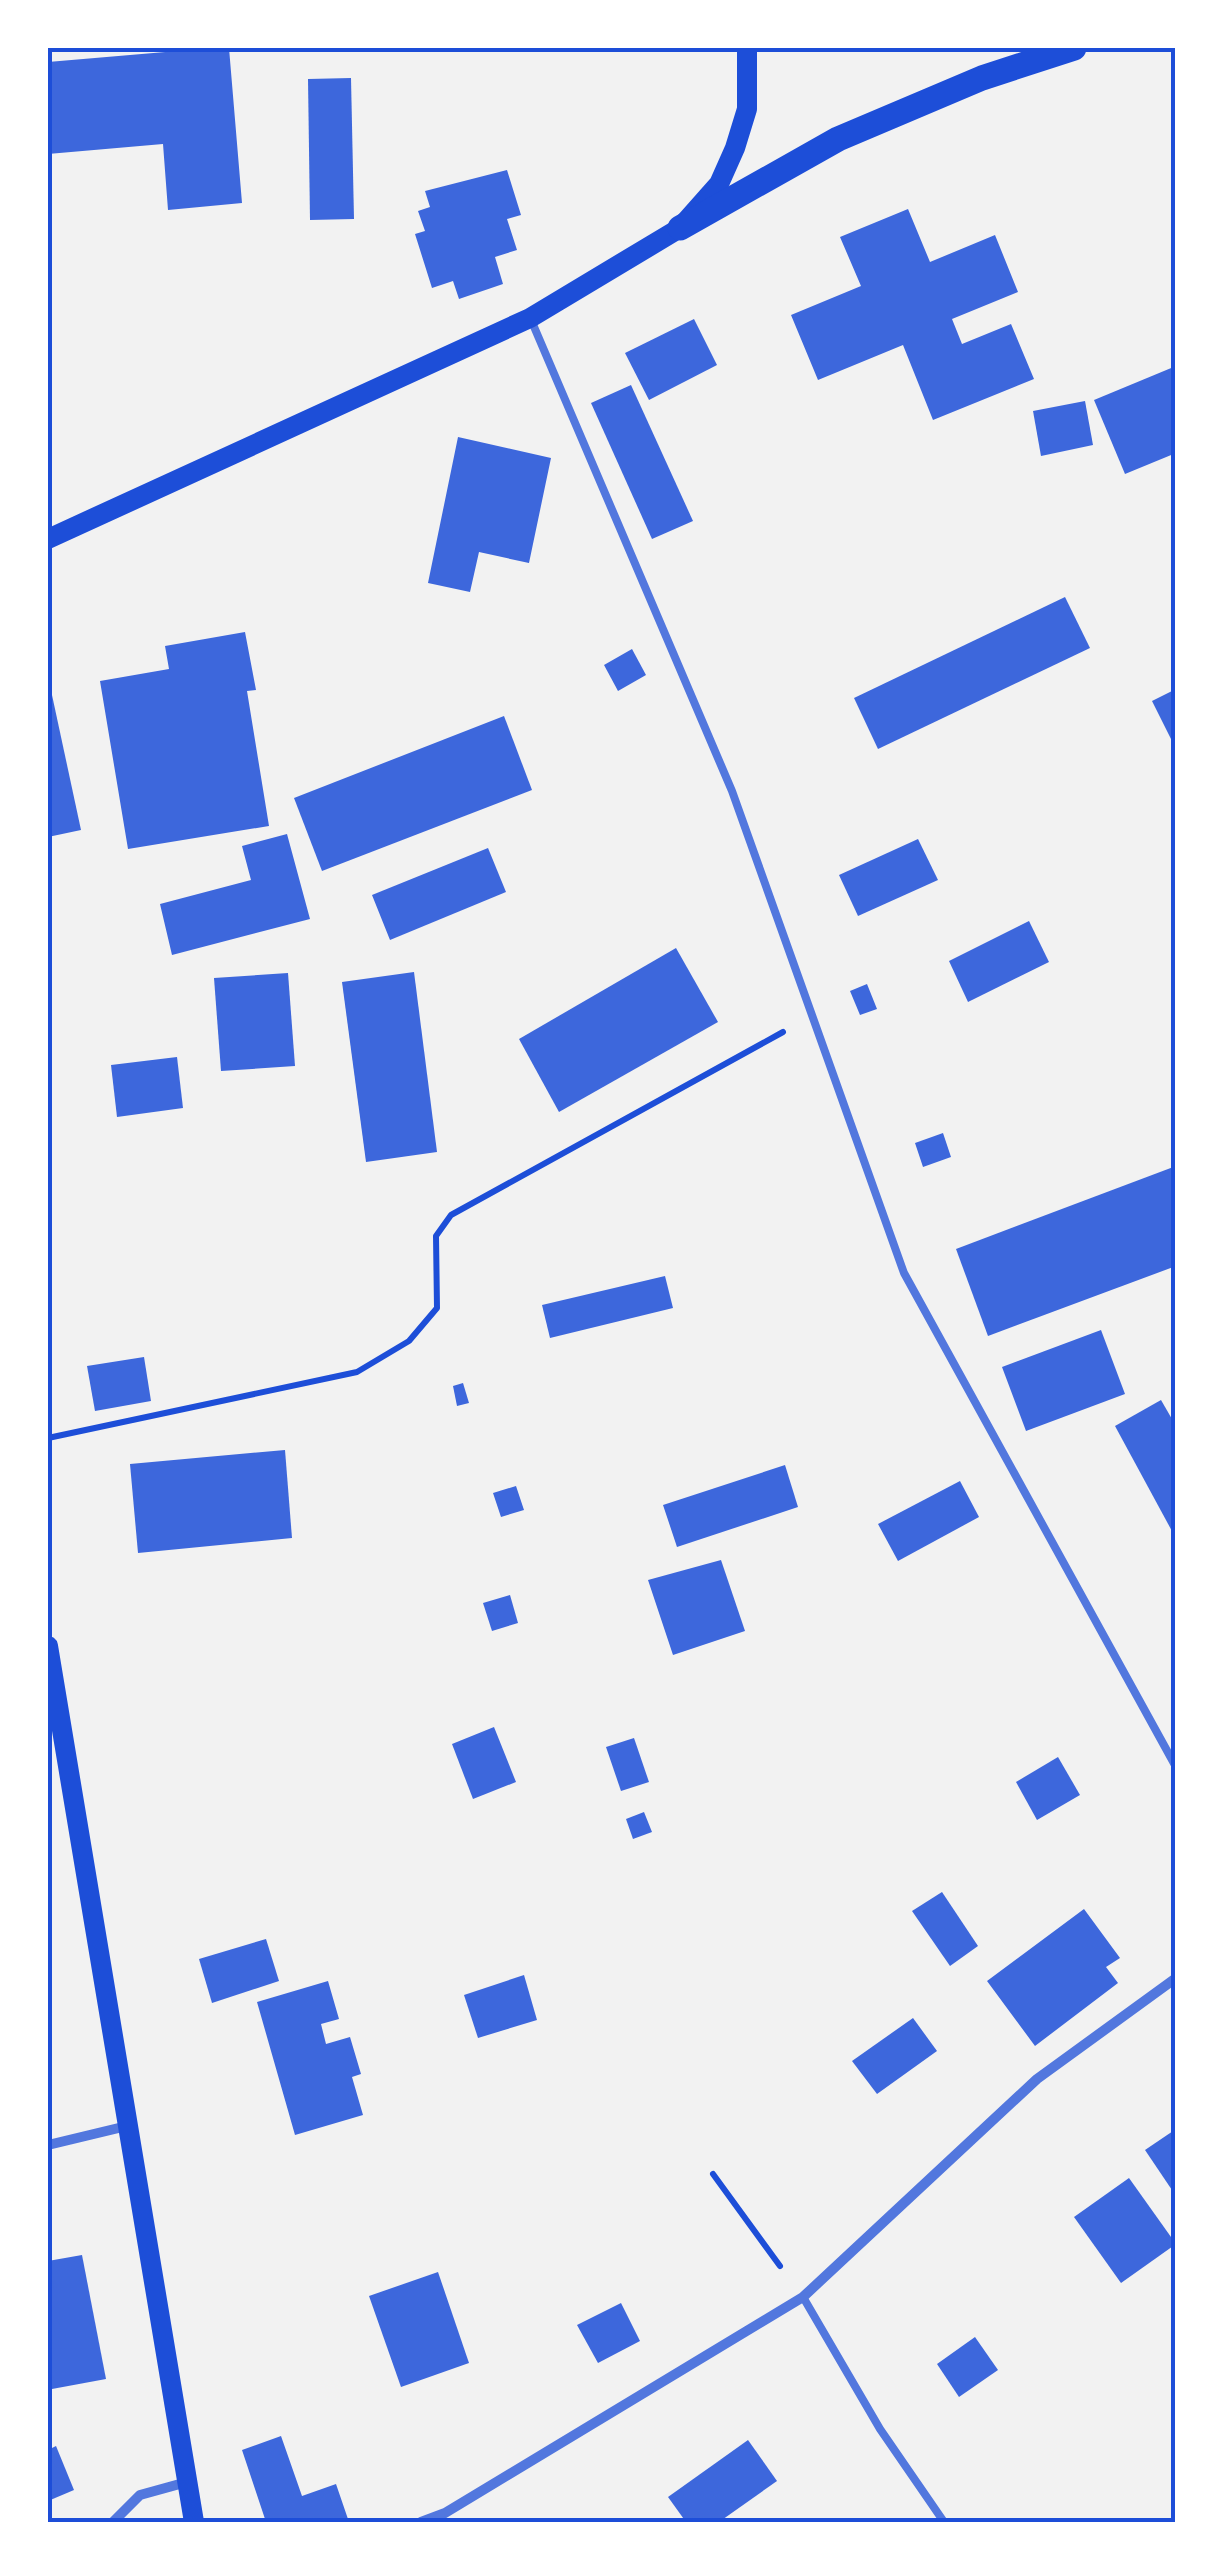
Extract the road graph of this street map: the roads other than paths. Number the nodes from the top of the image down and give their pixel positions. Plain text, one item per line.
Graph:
1 (747, 48) edge
2 (1074, 48) edge
3 (680, 228) junction
4 (530, 318) junction
5 (48, 539) edge
6 (48, 1646) edge
7 (1176, 1767) edge
8 (1176, 1978) edge
9 (127, 2126) junction
10 (48, 2146) edge
11 (802, 2297) junction
12 (187, 2482) junction
13 (113, 2522) edge
14 (194, 2522) edge
15 (421, 2522) edge
16 (944, 2522) edge

1 - 3 main road
2 - 3 main road
3 - 4 main road
4 - 5 main road
4 - 7 lane
6 - 9 main road
8 - 11 street
9 - 10 street
9 - 12 main road
11 - 15 street
11 - 16 lane
12 - 13 street
12 - 14 main road

